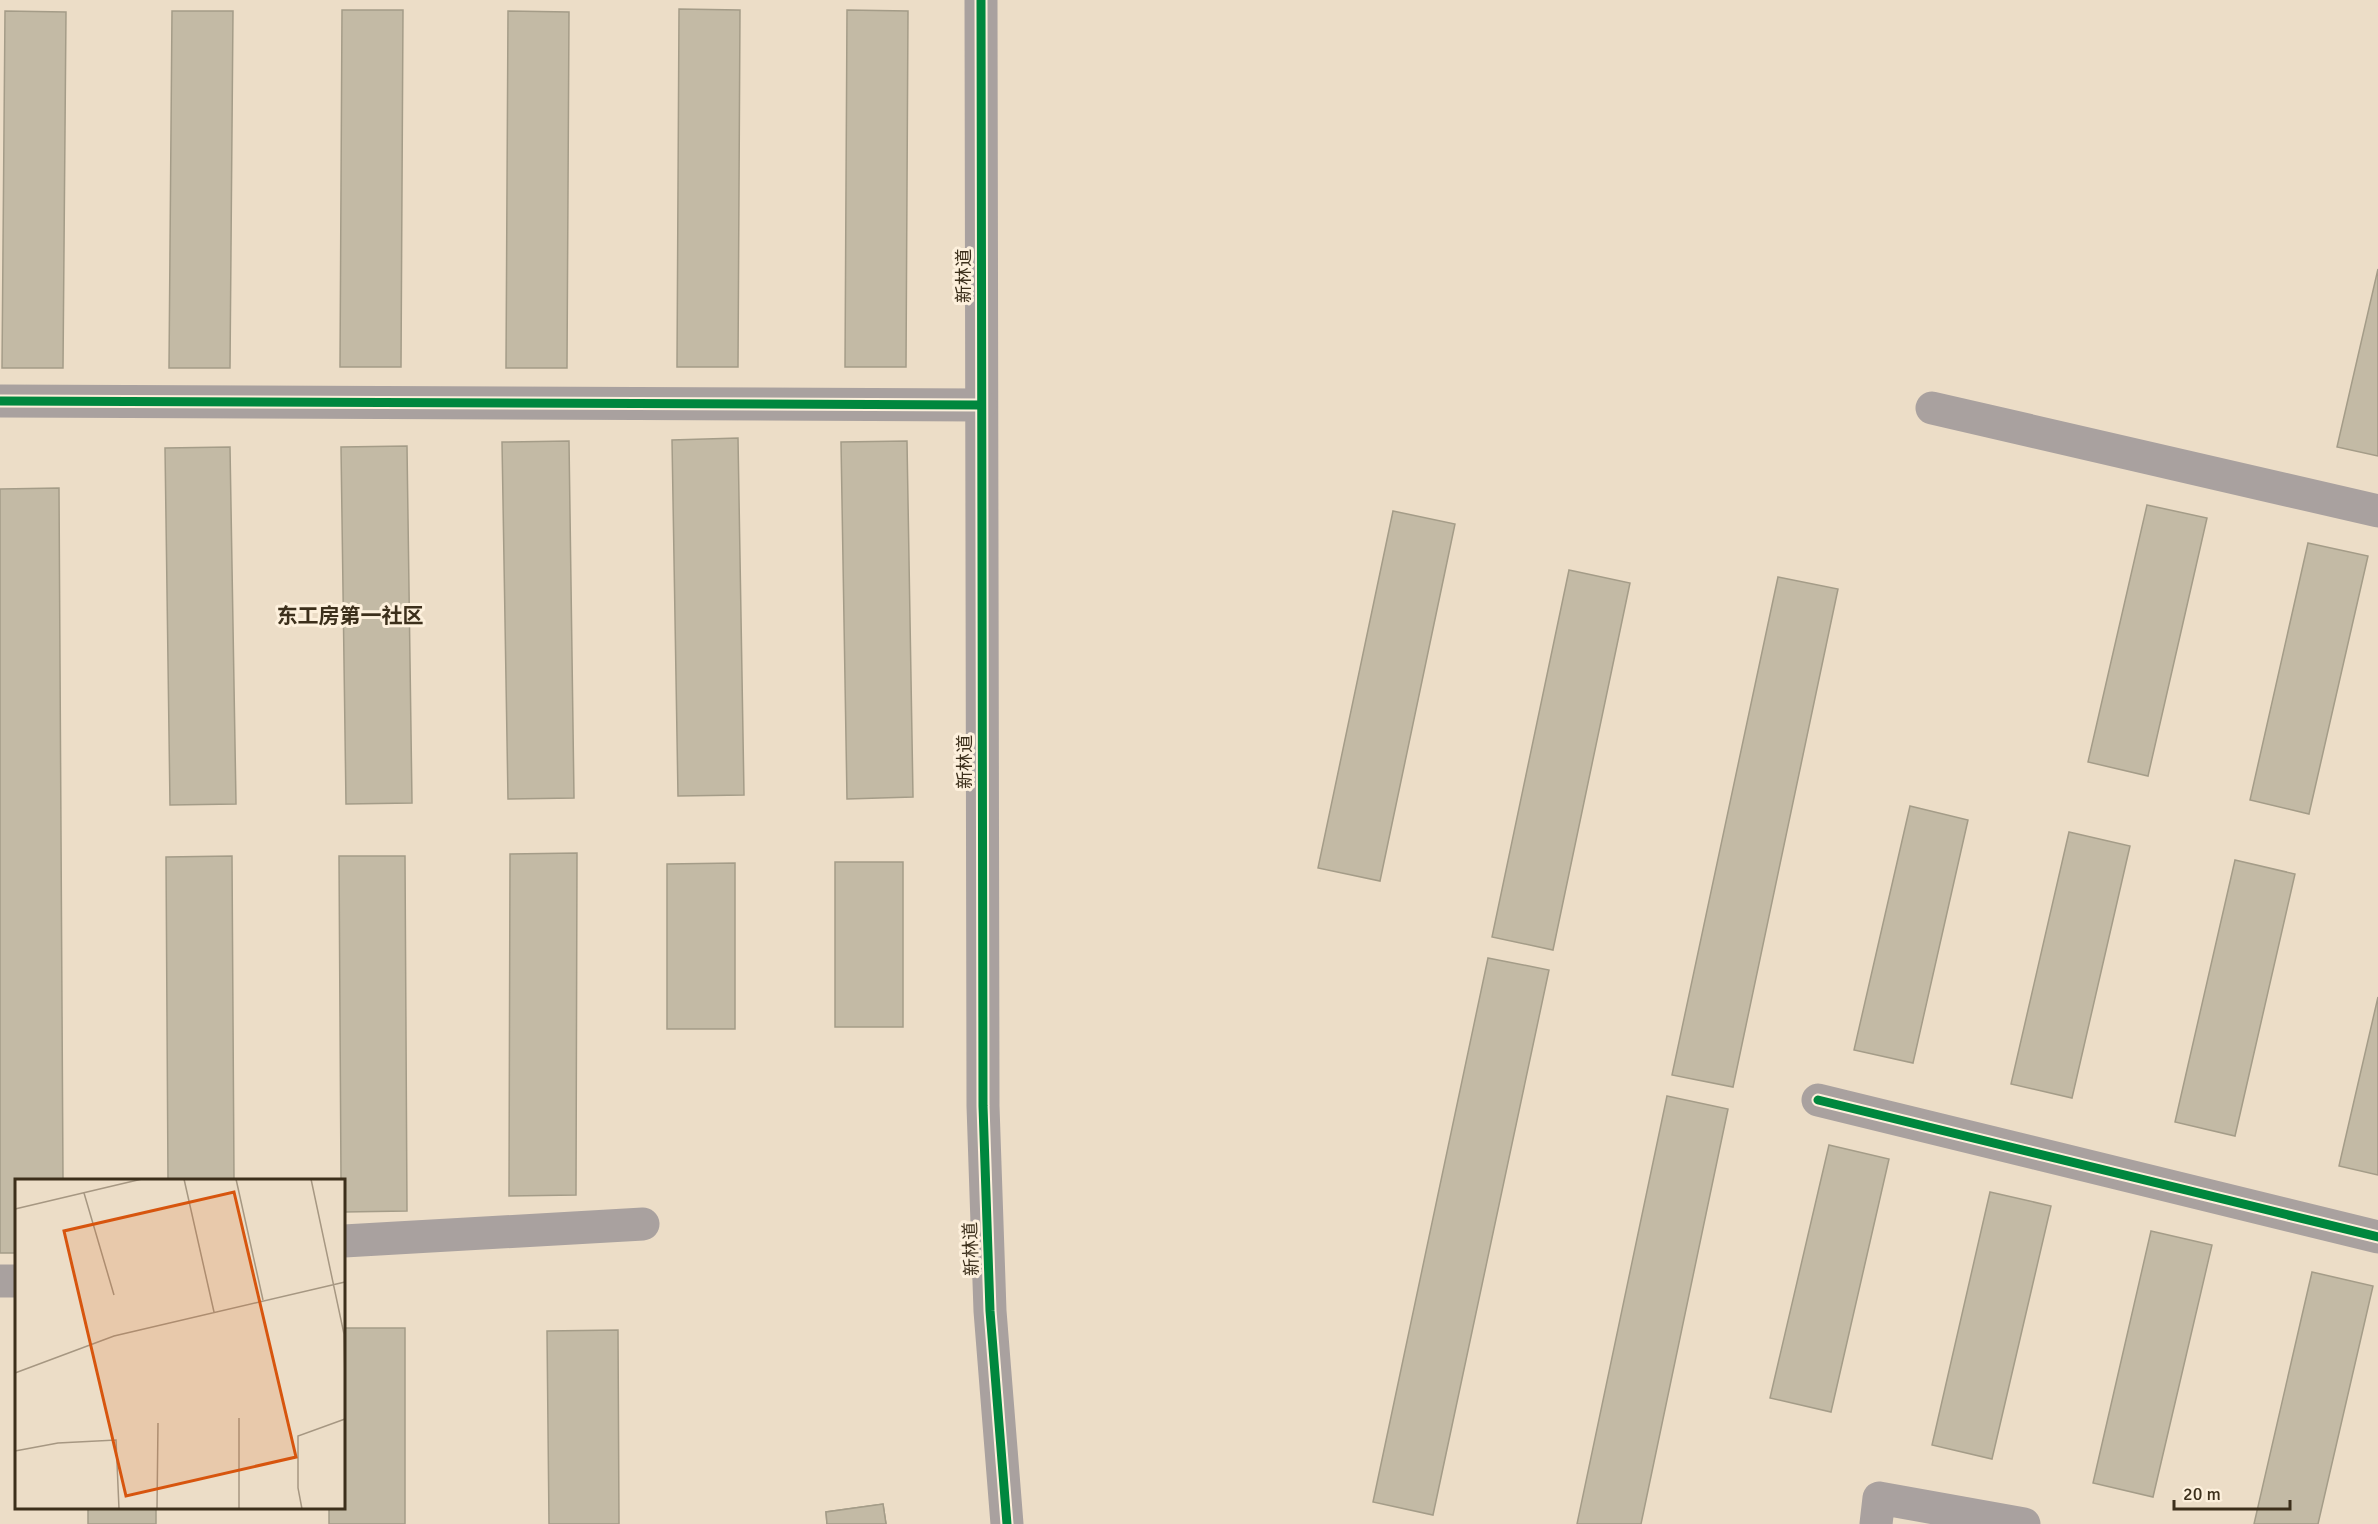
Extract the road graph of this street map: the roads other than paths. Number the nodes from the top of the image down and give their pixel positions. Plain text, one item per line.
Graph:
1 (981, 0) edge
2 (0, 401) edge
3 (980, 405) junction
4 (1932, 408) dead end
5 (2378, 511) edge
6 (1818, 1100) dead end
7 (643, 1224) dead end
8 (2378, 1238) edge
9 (345, 1240) edge
10 (1007, 1524) edge
11 (1876, 1524) edge
12 (2024, 1524) edge

1 - 3 street, 新林道
2 - 3 street
3 - 10 street, 新林道
4 - 5 street
6 - 8 street
7 - 9 street
11 - 12 street

